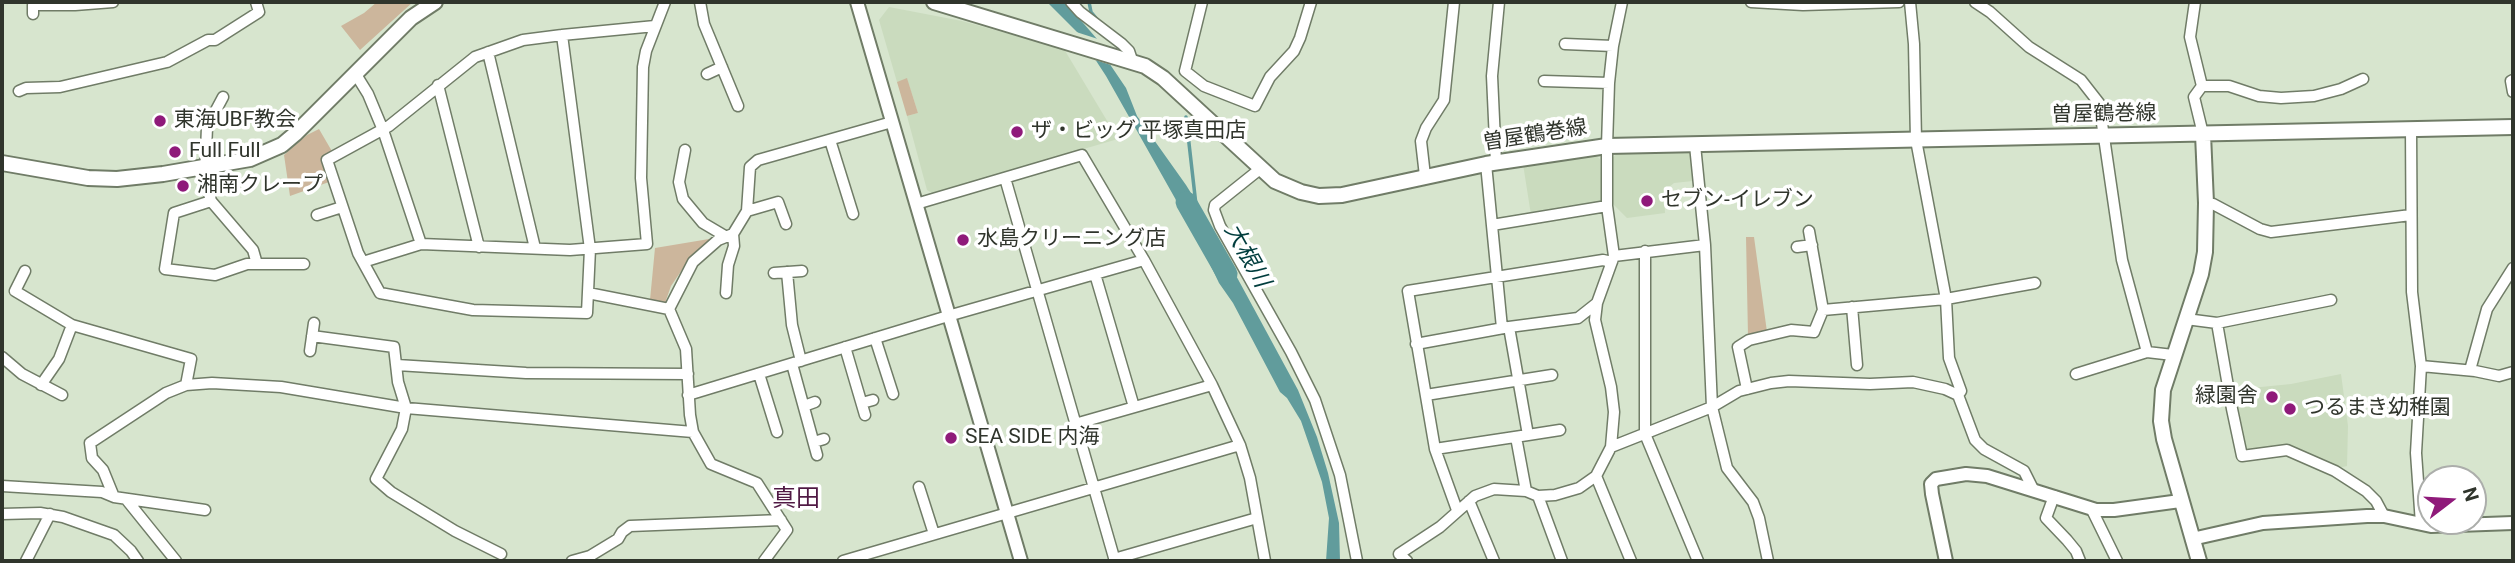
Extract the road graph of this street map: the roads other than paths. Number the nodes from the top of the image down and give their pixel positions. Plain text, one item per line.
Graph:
1 (113, 2) edge
2 (256, 2) edge
3 (435, 2) edge
4 (666, 2) edge
5 (700, 2) edge
6 (857, 2) edge
7 (934, 2) edge
8 (1071, 2) edge
9 (1202, 2) edge
10 (1311, 2) edge
11 (1454, 2) edge
12 (1499, 2) edge
13 (1622, 2) edge
14 (1751, 2) edge
15 (1899, 2) edge
16 (1910, 2) edge
17 (1975, 2) edge
18 (2195, 2) edge
19 (44, 3) edge
20 (33, 14) dead end
21 (655, 26) junction
22 (562, 35) junction
23 (1565, 44) dead end
24 (1613, 46) junction
25 (488, 52) junction
26 (1129, 59) junction
27 (722, 67) junction
28 (355, 73) junction
29 (707, 74) dead end
30 (2363, 79) dead end
31 (1544, 80) dead end
32 (2513, 80) edge
33 (1609, 83) junction
34 (438, 85) junction
35 (2202, 86) junction
36 (19, 91) dead end
37 (2513, 92) edge
38 (223, 97) dead end
39 (738, 106) dead end
40 (892, 122) junction
41 (2513, 127) edge
42 (2411, 129) junction
43 (383, 130) junction
44 (2203, 134) junction
45 (2105, 136) junction
46 (830, 140) junction
47 (1916, 140) junction
48 (1695, 145) junction
49 (1607, 146) junction
50 (685, 150) dead end
51 (2, 163) edge
52 (1491, 164) junction
53 (206, 167) junction
54 (1260, 169) junction
55 (1425, 176) junction
56 (1004, 178) junction
57 (211, 201) junction
58 (916, 204) junction
59 (2206, 204) junction
60 (1607, 206) junction
61 (342, 208) junction
62 (747, 211) junction
63 (853, 214) dead end
64 (317, 215) dead end
65 (2411, 215) junction
66 (786, 224) dead end
67 (1492, 225) junction
68 (1809, 231) dead end
69 (729, 235) junction
70 (421, 244) junction
71 (1705, 245) junction
72 (1812, 245) junction
73 (479, 247) junction
74 (1797, 247) dead end
75 (535, 248) junction
76 (590, 249) junction
77 (1645, 251) junction
78 (1613, 259) junction
79 (1144, 260) junction
80 (363, 262) junction
81 (257, 264) junction
82 (304, 264) dead end
83 (2513, 268) edge
84 (25, 271) dead end
85 (802, 271) dead end
86 (786, 272) junction
87 (774, 273) dead end
88 (1095, 274) junction
89 (1497, 277) junction
90 (2035, 283) dead end
91 (1037, 291) junction
92 (588, 293) junction
93 (726, 293) dead end
94 (1946, 299) junction
95 (2331, 300) dead end
96 (1597, 303) junction
97 (1852, 307) junction
98 (669, 309) junction
99 (1823, 310) junction
100 (948, 316) junction
101 (2186, 319) junction
102 (314, 323) dead end
103 (2217, 323) junction
104 (72, 325) junction
105 (1506, 327) junction
106 (312, 336) junction
107 (876, 338) junction
108 (1416, 344) junction
109 (845, 347) junction
110 (310, 351) dead end
111 (2147, 352) junction
112 (2173, 355) junction
113 (2, 357) edge
114 (797, 362) junction
115 (397, 365) junction
116 (1857, 365) dead end
117 (2421, 366) junction
118 (2470, 370) junction
119 (2513, 372) edge
120 (688, 374) junction
121 (759, 374) junction
122 (2076, 374) dead end
123 (1552, 375) dead end
124 (1518, 380) junction
125 (41, 385) junction
126 (186, 385) junction
127 (1212, 385) junction
128 (1747, 389) junction
129 (892, 394) dead end
130 (1958, 394) junction
131 (62, 395) dead end
132 (1426, 395) junction
133 (688, 396) junction
134 (873, 400) dead end
135 (815, 402) dead end
136 (862, 403) junction
137 (804, 406) junction
138 (1134, 407) junction
139 (1712, 407) junction
140 (406, 408) junction
141 (866, 415) dead end
142 (1075, 424) junction
143 (1560, 430) dead end
144 (693, 432) junction
145 (777, 432) dead end
146 (1645, 434) junction
147 (1528, 435) junction
148 (1516, 437) junction
149 (1240, 445) junction
150 (1611, 447) junction
151 (1435, 449) junction
152 (817, 454) dead end
153 (2417, 467) edge
154 (1596, 476) junction
155 (2, 486) edge
156 (1094, 486) junction
157 (919, 487) dead end
158 (2033, 489) junction
159 (1526, 491) junction
160 (1538, 496) junction
161 (2054, 496) junction
162 (114, 497) junction
163 (126, 499) junction
164 (2180, 500) junction
165 (1469, 501) junction
166 (2091, 509) junction
167 (205, 510) dead end
168 (1457, 510) junction
169 (1006, 513) junction
170 (2, 514) edge
171 (50, 514) junction
172 (2384, 516) junction
173 (1257, 518) junction
174 (781, 520) junction
175 (2417, 523) edge
176 (2487, 523) edge
177 (2513, 523) edge
178 (934, 534) junction
179 (2192, 539) junction
180 (501, 554) dead end
181 (1114, 560) edge
182 (26, 561) edge
183 (138, 561) edge
184 (176, 561) edge
185 (572, 561) edge
186 (764, 561) edge
187 (843, 561) edge
188 (1021, 561) edge
189 (1265, 561) edge
190 (1357, 561) edge
191 (1407, 561) edge
192 (1494, 561) edge
193 (1562, 561) edge
194 (1630, 561) edge
195 (1698, 561) edge
196 (1768, 561) edge
197 (1946, 561) edge
198 (2080, 561) edge
199 (2117, 561) edge
200 (2199, 561) edge

1 - 19 street
2 - 36 street
3 - 28 main road
4 - 21 street
5 - 27 street
6 - 40 street
7 - 26 main road, 曽屋鶴巻線
8 - 26 street
9 - 10 street
11 - 55 street
12 - 52 street
13 - 24 street
14 - 15 street
16 - 47 street
17 - 45 street
18 - 35 street
19 - 20 street
21 - 22 street
21 - 76 street
22 - 25 street
22 - 76 street
23 - 24 street
24 - 33 street
25 - 34 street
25 - 75 street
26 - 54 main road, 曽屋鶴巻線
27 - 29 street
27 - 39 street
28 - 43 street
28 - 53 main road
30 - 35 street
31 - 33 street
32 - 37 street
33 - 49 street
34 - 43 street
34 - 73 street
35 - 44 street
38 - 53 street
40 - 46 street
40 - 58 street
41 - 42 main road, 曽屋鶴巻線
42 - 44 main road, 曽屋鶴巻線
42 - 65 street
43 - 61 street
43 - 70 street
44 - 45 main road, 曽屋鶴巻線
44 - 59 main road
45 - 47 main road, 曽屋鶴巻線
45 - 111 street
46 - 62 street
46 - 63 street
47 - 48 main road, 曽屋鶴巻線
47 - 94 street
48 - 49 main road, 曽屋鶴巻線
48 - 71 street
49 - 52 main road, 曽屋鶴巻線
49 - 60 street
50 - 69 street
51 - 53 main road
52 - 55 main road, 曽屋鶴巻線
52 - 67 street
53 - 57 street
54 - 55 main road, 曽屋鶴巻線
54 - 190 street
56 - 58 street
56 - 79 street
56 - 91 street
57 - 81 street
57 - 81 street
58 - 100 street
59 - 65 street
59 - 101 main road
60 - 67 street
60 - 78 street
61 - 64 street
61 - 80 street
62 - 66 street
62 - 69 street
65 - 117 street
67 - 89 street
68 - 72 street
69 - 93 street
69 - 98 street
70 - 73 street
70 - 80 street
71 - 77 street
71 - 139 street
72 - 74 street
72 - 99 street
73 - 75 street
75 - 76 street
76 - 92 street
77 - 78 street
77 - 146 street
78 - 89 street
78 - 96 street
79 - 88 street
79 - 127 street
80 - 92 street
81 - 82 street
83 - 118 street
84 - 104 street
85 - 86 street
86 - 87 street
86 - 114 street
88 - 91 street
88 - 138 street
89 - 105 street
89 - 108 street
90 - 94 street
91 - 100 street
91 - 142 street
92 - 98 street
94 - 97 street
94 - 130 street
95 - 103 street
96 - 105 street
96 - 150 street
97 - 99 street
97 - 116 street
98 - 120 street
99 - 128 street
100 - 107 street
100 - 169 street
101 - 103 street
101 - 112 main road
102 - 106 street
103 - 172 street
104 - 125 street
104 - 126 street
105 - 108 street
105 - 124 street
106 - 110 street
106 - 115 street
107 - 109 street
107 - 129 street
108 - 132 street
109 - 114 street
109 - 136 street
111 - 112 street
111 - 122 street
112 - 164 main road
113 - 125 street
114 - 121 street
114 - 137 street
115 - 120 street
115 - 140 street
117 - 118 street
117 - 153 street
118 - 119 street
120 - 133 street
121 - 133 street
121 - 145 street
123 - 124 street
124 - 132 street
124 - 147 street
125 - 131 street
126 - 140 street
126 - 162 street
127 - 138 street
127 - 149 street
128 - 130 street
128 - 139 street
130 - 158 street
132 - 151 street
133 - 144 street
134 - 136 street
135 - 137 street
136 - 141 street
137 - 152 street
138 - 142 street
139 - 146 street
139 - 196 street
140 - 144 street
140 - 180 street
142 - 156 street
143 - 147 street
144 - 174 street
146 - 150 street
146 - 195 street
147 - 148 street
148 - 151 street
148 - 159 street
149 - 156 street
149 - 173 street
150 - 154 street
151 - 168 street
154 - 160 street
154 - 194 street
155 - 162 street
156 - 169 street
156 - 181 street
157 - 178 street
158 - 161 street
158 - 197 street
159 - 160 street
159 - 165 street
160 - 193 street
161 - 166 street
161 - 198 street
162 - 163 street
163 - 167 street
163 - 184 street
164 - 166 street
164 - 179 main road
165 - 168 street
165 - 192 street
166 - 199 street
168 - 191 street
169 - 178 street
169 - 188 street
170 - 171 street
171 - 182 street
171 - 183 street
172 - 175 street
172 - 179 street
173 - 181 street
173 - 189 street
174 - 185 street
174 - 186 street
176 - 177 street
178 - 187 street
179 - 200 main road

